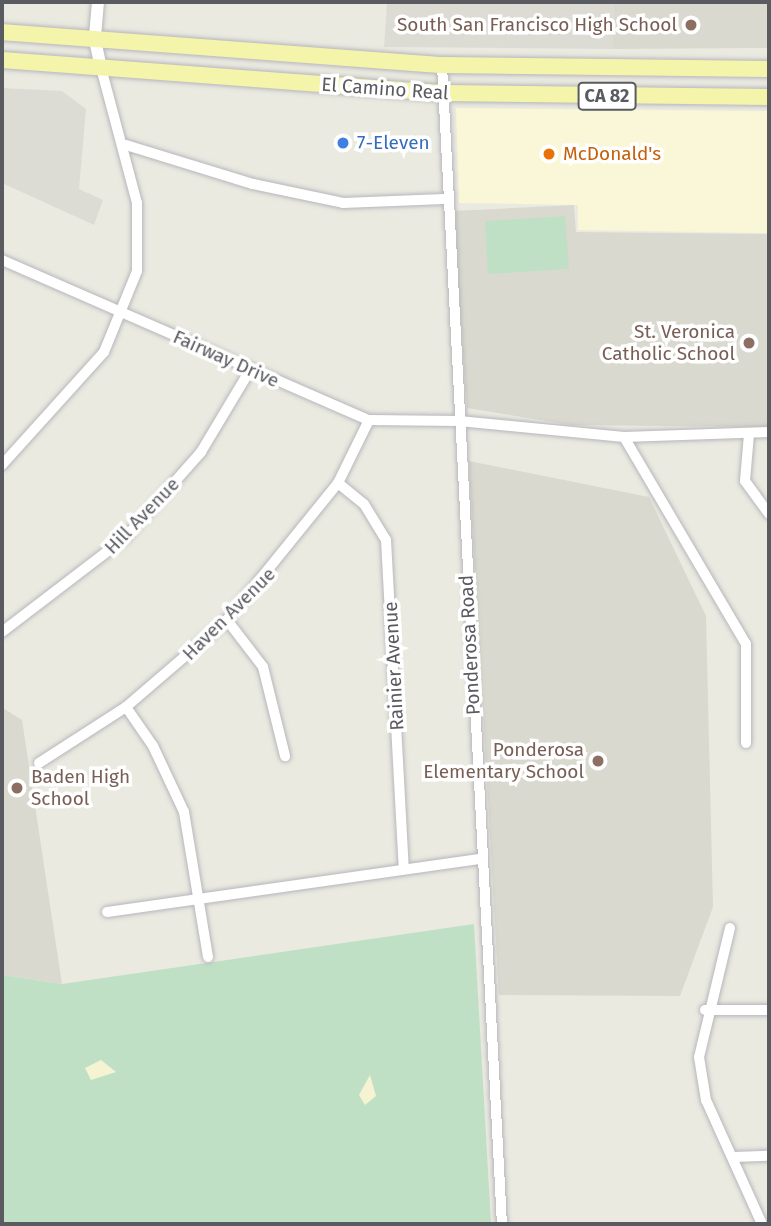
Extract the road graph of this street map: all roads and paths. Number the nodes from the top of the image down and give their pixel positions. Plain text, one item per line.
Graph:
1 (99, 2) edge
2 (2, 32) edge
3 (94, 40) junction
4 (2, 60) edge
5 (442, 65) junction
6 (101, 68) junction
7 (769, 69) edge
8 (444, 93) junction
9 (769, 96) edge
10 (126, 145) junction
11 (444, 199) junction
12 (2, 260) edge
13 (124, 313) junction
14 (250, 370) junction
15 (369, 420) junction
16 (458, 421) junction
17 (769, 432) edge
18 (749, 434) junction
19 (624, 437) junction
20 (2, 465) edge
21 (338, 483) junction
22 (769, 514) edge
23 (228, 620) junction
24 (2, 632) edge
25 (125, 707) junction
26 (746, 743) dead end
27 (285, 756) dead end
28 (39, 763) dead end
29 (481, 859) junction
30 (404, 868) junction
31 (199, 898) junction
32 (107, 912) dead end
33 (730, 928) dead end
34 (208, 957) dead end
35 (705, 1010) junction
36 (769, 1010) edge
37 (769, 1156) edge
38 (733, 1157) junction
39 (502, 1224) edge
40 (762, 1224) edge

1 - 3 street
2 - 3 main road, El Camino Real / CA 82
3 - 5 main road, El Camino Real / CA 82
3 - 6 street
4 - 6 main road, El Camino Real / CA 82
5 - 7 main road, El Camino Real / CA 82
5 - 8 street, Ponderosa Road
6 - 8 main road, El Camino Real / CA 82
6 - 10 street
8 - 9 main road, El Camino Real / CA 82
8 - 11 street, Ponderosa Road
10 - 11 street
10 - 13 street
11 - 16 street, Ponderosa Road
12 - 13 street, Fairway Drive
13 - 14 street, Fairway Drive
13 - 20 street
14 - 15 street, Fairway Drive
14 - 24 street, Hill Avenue
15 - 16 street, Fairway Drive
15 - 21 street, Haven Avenue
16 - 19 street, Fairway Drive
16 - 29 street, Ponderosa Road
17 - 18 street, Fairway Drive
18 - 19 street, Fairway Drive
18 - 22 street
19 - 26 street
21 - 23 street, Haven Avenue
21 - 30 street, Rainier Avenue
23 - 25 street, Haven Avenue
23 - 27 street
25 - 28 street, Haven Avenue
25 - 31 street
29 - 30 street
29 - 39 street, Ponderosa Road
30 - 31 street
31 - 32 street
31 - 34 street
33 - 35 street
35 - 36 street
35 - 38 street
37 - 38 street
38 - 40 street

